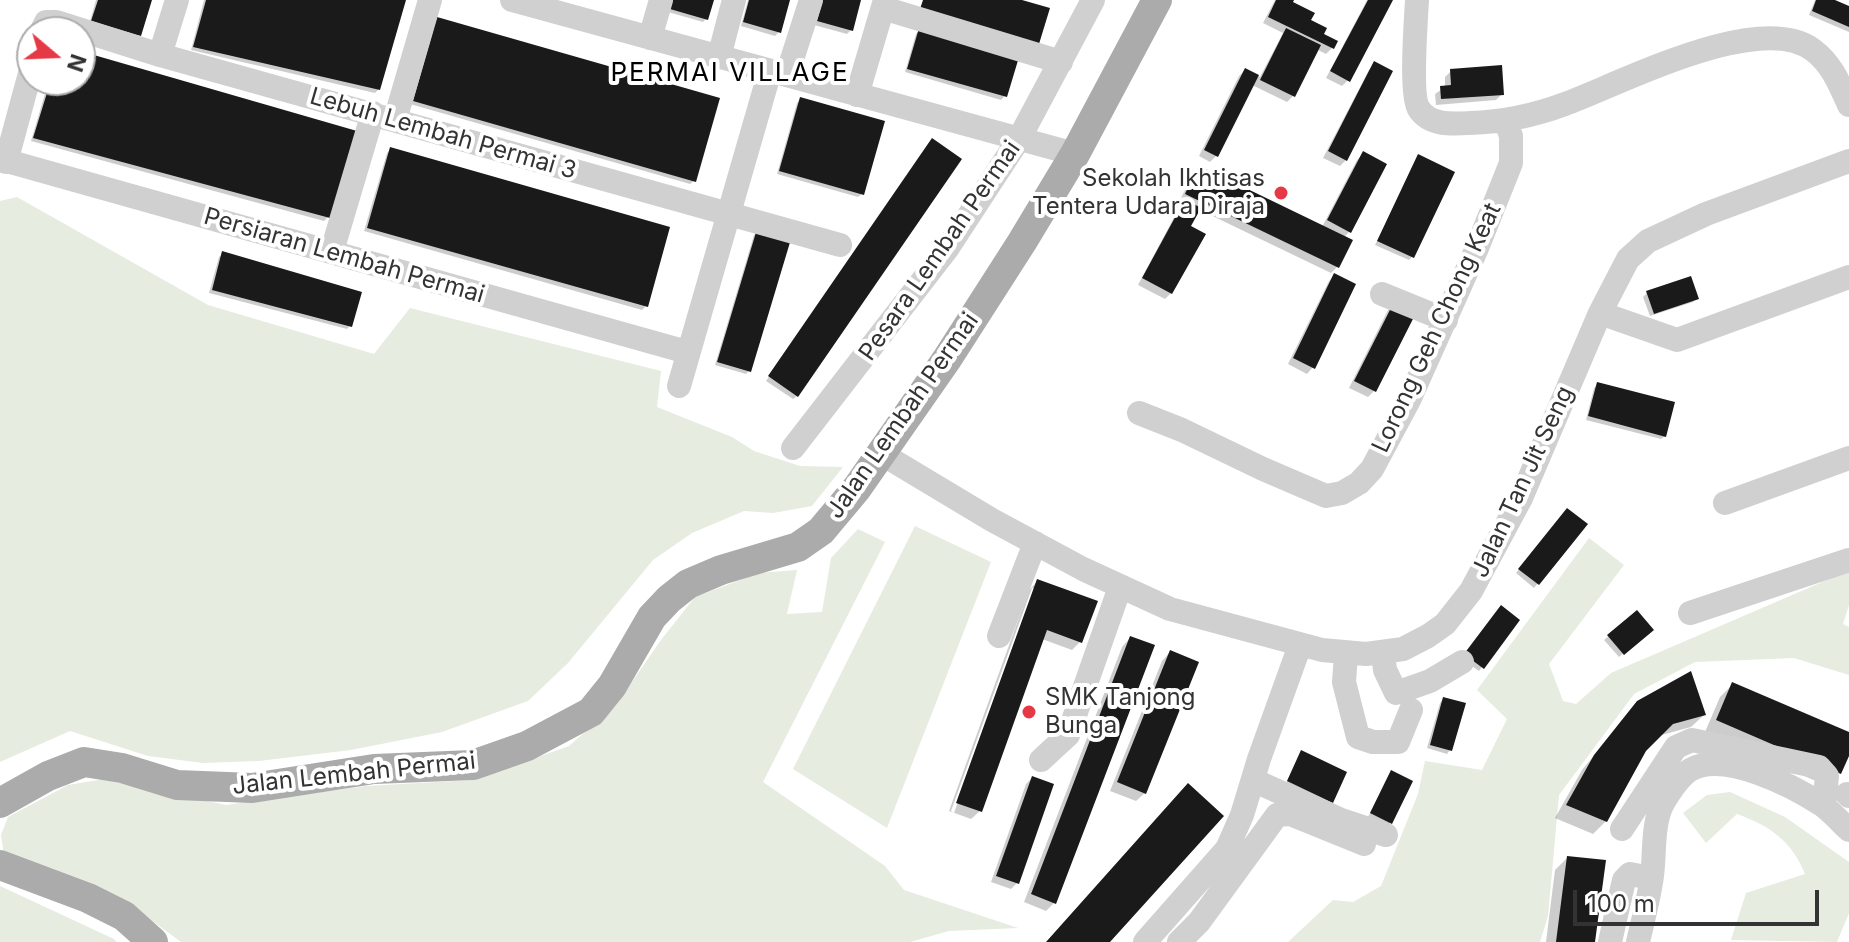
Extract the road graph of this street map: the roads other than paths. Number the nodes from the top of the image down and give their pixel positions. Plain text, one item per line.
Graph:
1 (177, 0) edge
2 (430, 0) edge
3 (512, 0) edge
4 (661, 0) edge
5 (734, 0) edge
6 (811, 0) edge
7 (1093, 0) edge
8 (1157, 0) edge
9 (1417, 0) edge
10 (884, 4) edge
11 (567, 7) edge
12 (96, 35) edge
13 (650, 38) junction
14 (160, 55) junction
15 (719, 57) junction
16 (1061, 62) junction
17 (779, 73) junction
18 (857, 95) junction
19 (23, 96) edge
20 (1849, 105) edge
21 (384, 117) junction
22 (1506, 122) junction
23 (1019, 139) junction
24 (1075, 154) junction
25 (3, 160) edge
26 (1849, 161) edge
27 (729, 214) junction
28 (840, 245) dead end
29 (332, 251) junction
30 (1849, 277) edge
31 (1382, 294) dead end
32 (1600, 313) junction
33 (1446, 320) junction
34 (687, 352) junction
35 (679, 386) dead end
36 (1139, 413) dead end
37 (793, 448) dead end
38 (882, 454) junction
39 (1849, 458) edge
40 (1725, 503) dead end
41 (1035, 543) junction
42 (1849, 560) edge
43 (1120, 587) junction
44 (1690, 613) dead end
45 (999, 636) dead end
46 (1300, 645) junction
47 (1383, 653) junction
48 (1346, 654) junction
49 (1462, 662) dead end
50 (1411, 710) dead end
51 (1041, 760) dead end
52 (1253, 780) junction
53 (0, 803) edge
54 (1824, 806) junction
55 (1622, 829) dead end
56 (1849, 830) edge
57 (0, 865) edge
58 (1651, 878) junction
59 (153, 942) edge
60 (1145, 942) edge
61 (1179, 942) edge
62 (1610, 942) edge
63 (1638, 942) edge

1 - 14 street
2 - 21 street
3 - 11 street
4 - 13 street
5 - 15 street
6 - 17 street
7 - 16 street, Pesara Lembah Permai
8 - 24 main road, Jalan Lembah Permai
9 - 22 street
10 - 16 street
10 - 18 street
11 - 13 street
12 - 14 street, Lebuh Lembah Permai 3
13 - 15 street
14 - 21 street, Lebuh Lembah Permai 3
15 - 17 street
16 - 23 street, Pesara Lembah Permai
17 - 18 street
17 - 27 street
18 - 23 street
19 - 25 street
20 - 22 street
21 - 27 street, Lebuh Lembah Permai 3
21 - 29 street
22 - 33 street, Lorong Geh Chong Keat
23 - 24 street
23 - 37 street, Pesara Lembah Permai
24 - 38 main road, Jalan Lembah Permai
25 - 29 street, Persiaran Lembah Permai
26 - 32 street, Jalan Tan Jit Seng
27 - 28 street, Lebuh Lembah Permai 3
27 - 34 street
29 - 34 street, Persiaran Lembah Permai
30 - 32 street
31 - 33 street
32 - 47 street, Jalan Tan Jit Seng
33 - 36 street, Lorong Geh Chong Keat
34 - 35 street
38 - 41 street, Jalan Tan Jit Seng
38 - 53 main road, Jalan Lembah Permai
39 - 40 street
41 - 43 street, Jalan Tan Jit Seng
41 - 45 street
42 - 44 street
43 - 46 street, Jalan Tan Jit Seng
43 - 51 street
46 - 48 street, Jalan Tan Jit Seng
46 - 52 street
47 - 48 street, Jalan Tan Jit Seng
47 - 49 street
48 - 50 street
52 - 60 street
52 - 61 street
54 - 55 street
54 - 56 street
54 - 58 street
57 - 59 main road
58 - 62 street
58 - 63 street

